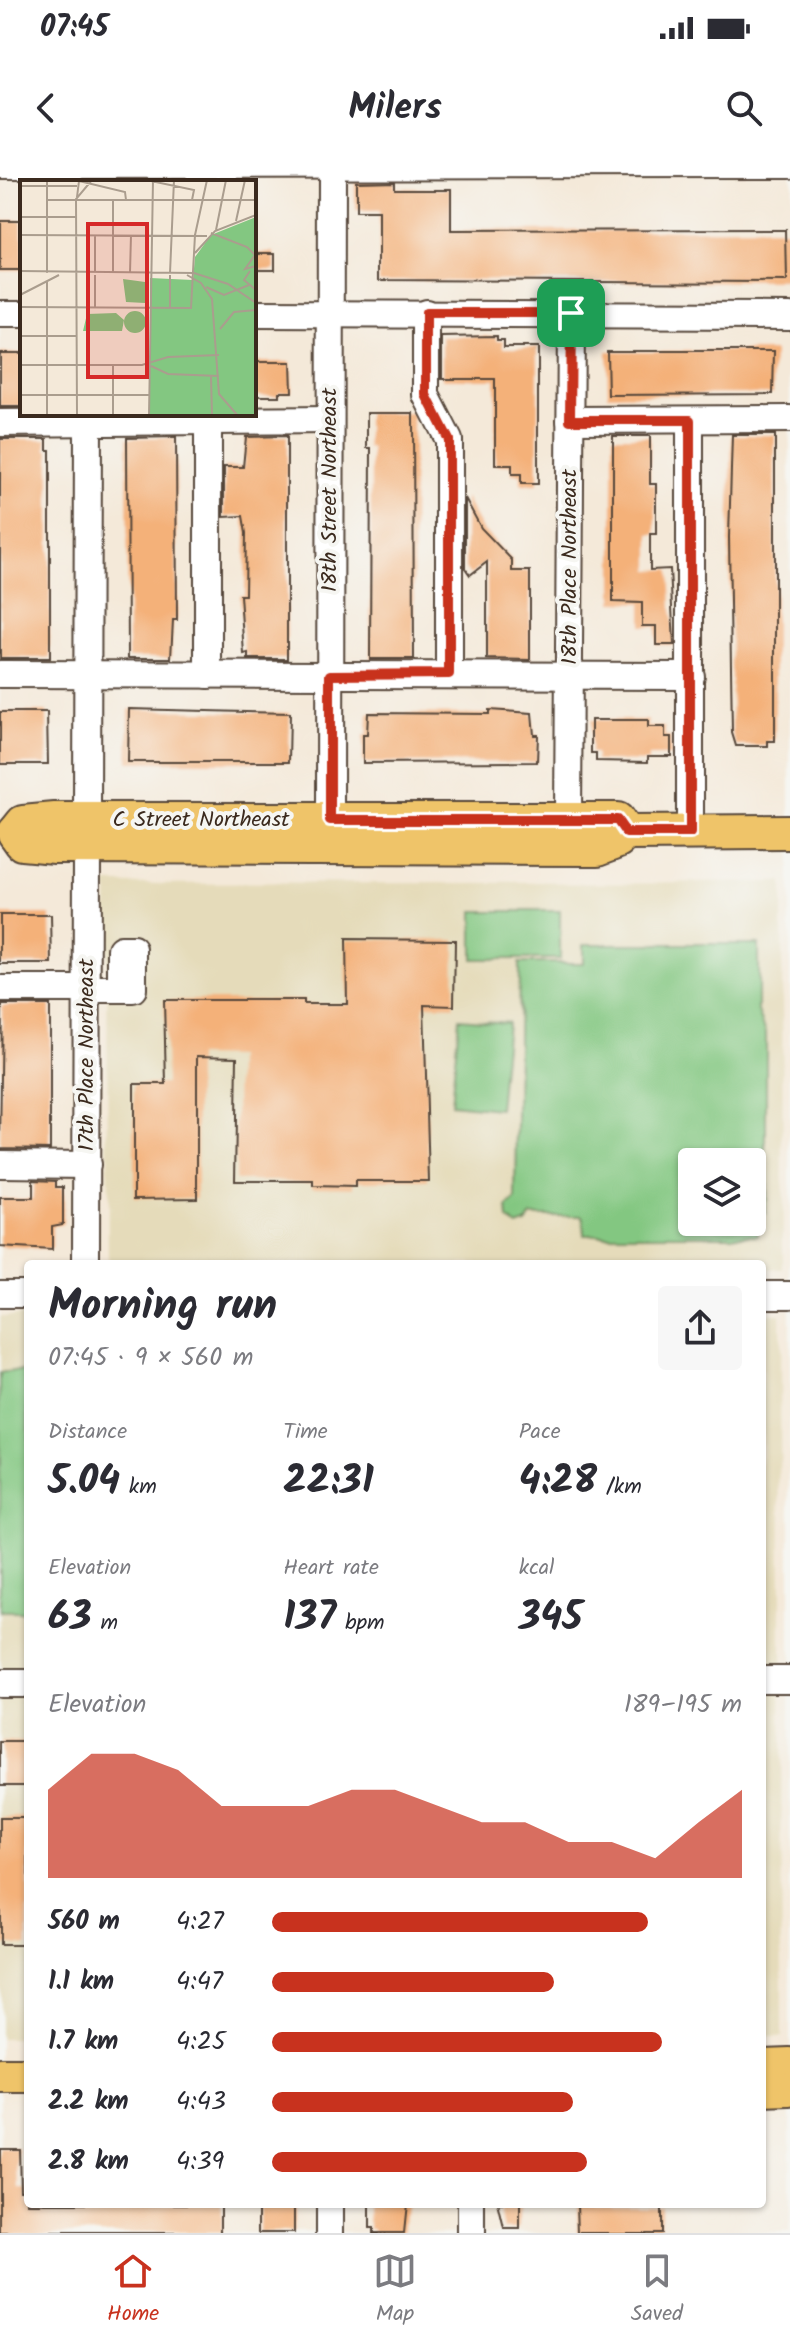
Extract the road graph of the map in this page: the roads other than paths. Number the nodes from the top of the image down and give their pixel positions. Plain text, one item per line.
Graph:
1 (566, 161) edge
2 (106, 162) edge
3 (169, 163) edge
4 (331, 163) edge
5 (790, 164) edge
6 (0, 165) edge
7 (329, 313) junction
8 (426, 313) junction
9 (571, 313) junction
10 (256, 314) edge
11 (790, 316) edge
12 (88, 418) edge
13 (790, 419) edge
14 (330, 420) junction
15 (570, 420) junction
16 (690, 420) junction
17 (208, 421) junction
18 (0, 423) edge
19 (0, 674) edge
20 (449, 674) junction
21 (208, 675) junction
22 (330, 675) junction
23 (569, 675) junction
24 (87, 676) junction
25 (691, 676) junction
26 (330, 820) junction
27 (568, 820) junction
28 (790, 832) edge
29 (7, 833) edge
30 (87, 833) junction
31 (626, 833) junction
32 (690, 833) junction
33 (0, 989) edge
34 (87, 989) junction
35 (121, 989) dead end
36 (0, 1164) edge
37 (87, 1165) junction
38 (86, 1260) edge
39 (0, 1294) edge
40 (24, 1294) edge
41 (766, 1295) edge
42 (790, 1295) edge
43 (766, 1679) edge
44 (790, 1679) edge
45 (0, 1683) edge
46 (24, 1683) edge
47 (790, 2065) edge
48 (766, 2066) edge
49 (0, 2076) edge
50 (24, 2076) edge
51 (790, 2089) edge
52 (766, 2090) edge
53 (330, 2208) edge
54 (471, 2208) edge
55 (330, 2233) edge
56 (471, 2233) edge

1 - 4 street
1 - 5 street
2 - 3 street
2 - 6 street
3 - 4 street
4 - 7 street, 18th Street Northeast
7 - 8 street
7 - 10 street
7 - 14 street, 18th Street Northeast
8 - 9 street
8 - 20 street
9 - 11 street
9 - 15 street, 18th Place Northeast
12 - 17 street
12 - 18 street
12 - 24 street, 17th Place Northeast
13 - 16 street
14 - 17 street
14 - 22 street, 18th Street Northeast
15 - 16 street
15 - 23 street, 18th Place Northeast
16 - 25 street
17 - 21 street
19 - 24 street
20 - 22 street
20 - 23 street
21 - 22 street
21 - 24 street
22 - 26 street, 18th Street Northeast
23 - 25 street
23 - 27 street, 18th Place Northeast
24 - 30 street, 17th Place Northeast
25 - 32 street
26 - 27 main road, C Street Northeast
26 - 30 main road, C Street Northeast
27 - 31 main road, C Street Northeast
28 - 32 main road, C Street Northeast
29 - 30 main road, C Street Northeast
30 - 31 main road, C Street Northeast
30 - 34 street, 17th Place Northeast
31 - 32 main road, C Street Northeast
33 - 34 street
34 - 35 street
34 - 37 street, 17th Place Northeast
36 - 37 street
37 - 38 street, 17th Place Northeast
39 - 40 street
41 - 42 street
43 - 44 street
45 - 46 street
47 - 48 main road
49 - 50 main road
51 - 52 main road
53 - 55 street
54 - 56 street

